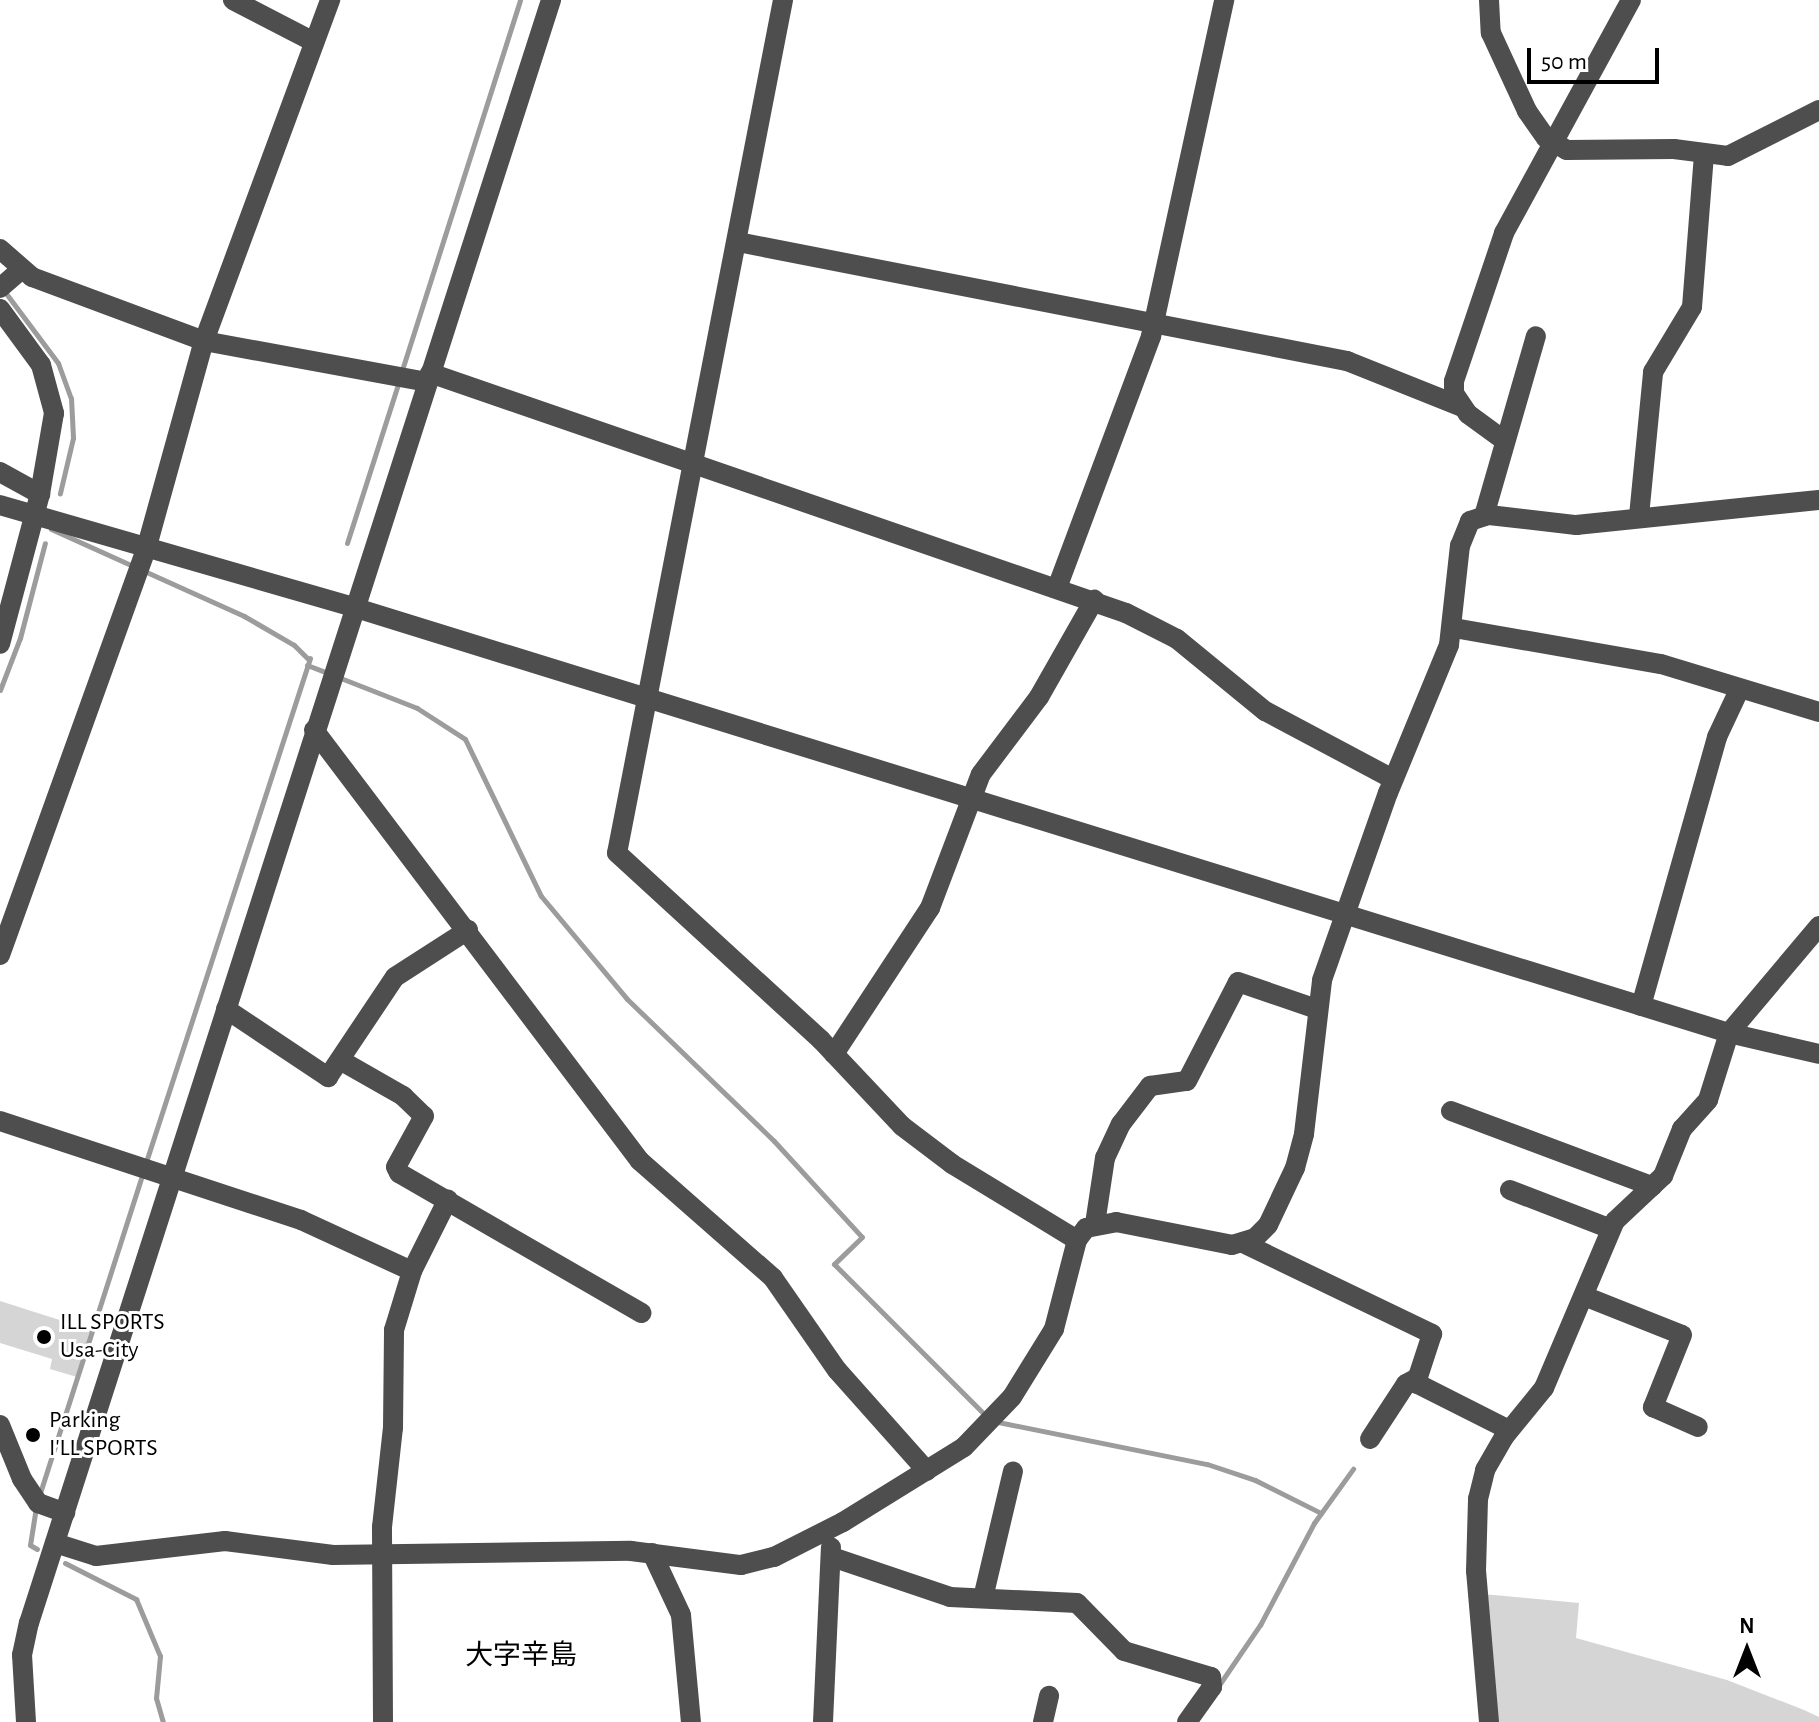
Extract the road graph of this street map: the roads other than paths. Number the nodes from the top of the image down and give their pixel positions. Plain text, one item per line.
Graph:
1 (233, 0) edge
2 (330, 0) edge
3 (551, 0) edge
4 (783, 0) edge
5 (1224, 0) edge
6 (1489, 0) edge
7 (1631, 0) edge
8 (314, 42) junction
9 (1819, 110) edge
10 (1551, 143) junction
11 (1704, 154) junction
12 (738, 242) junction
13 (0, 249) edge
14 (12, 278) edge
15 (0, 309) edge
16 (1155, 323) junction
17 (1536, 336) dead end
18 (204, 341) junction
19 (429, 377) junction
20 (1462, 407) junction
21 (1505, 441) junction
22 (691, 465) junction
23 (0, 472) edge
24 (40, 494) junction
25 (1819, 500) edge
26 (0, 505) edge
27 (34, 515) junction
28 (1484, 516) junction
29 (1639, 516) junction
30 (147, 546) junction
31 (1057, 588) junction
32 (1094, 600) junction
33 (356, 608) junction
34 (1454, 628) junction
35 (0, 644) edge
36 (1739, 690) junction
37 (649, 699) junction
38 (1819, 712) edge
39 (314, 730) junction
40 (1393, 779) junction
41 (972, 800) junction
42 (1347, 915) junction
43 (1819, 926) edge
44 (468, 930) junction
45 (0, 955) edge
46 (1641, 1006) junction
47 (226, 1009) junction
48 (1317, 1009) junction
49 (1729, 1033) junction
50 (834, 1054) junction
51 (1819, 1054) edge
52 (340, 1060) junction
53 (1451, 1111) dead end
54 (0, 1121) edge
55 (171, 1180) junction
56 (1652, 1186) junction
57 (1510, 1190) dead end
58 (448, 1199) junction
59 (1095, 1224) junction
60 (1611, 1229) junction
61 (1077, 1240) junction
62 (1243, 1243) junction
63 (412, 1271) junction
64 (1584, 1296) junction
65 (641, 1313) dead end
66 (1415, 1379) junction
67 (0, 1425) edge
68 (1698, 1427) dead end
69 (1509, 1430) junction
70 (1370, 1439) dead end
71 (927, 1471) junction
72 (1013, 1471) dead end
73 (65, 1513) junction
74 (825, 1532) junction
75 (55, 1543) junction
76 (652, 1553) junction
77 (381, 1555) junction
78 (832, 1557) junction
79 (983, 1598) junction
80 (1049, 1696) dead end
81 (26, 1722) edge
82 (383, 1722) edge
83 (691, 1722) edge
84 (823, 1722) edge
85 (1043, 1722) edge
86 (1187, 1722) edge
87 (1489, 1722) edge

1 - 8 street
2 - 8 street
3 - 19 street
4 - 12 street
5 - 16 street
6 - 10 street
7 - 10 street
8 - 18 street
9 - 11 street
10 - 11 street
10 - 20 street
11 - 29 street
12 - 16 street
12 - 22 street
13 - 14 street
14 - 18 street
15 - 24 street
16 - 20 street
16 - 31 street
17 - 21 street
18 - 19 street
18 - 30 street
19 - 22 street
19 - 33 street
20 - 21 street
21 - 28 street
22 - 31 street
22 - 37 street
23 - 24 street
24 - 27 street
25 - 29 street
26 - 27 street
27 - 30 street
27 - 35 street
28 - 29 street
28 - 34 street
30 - 33 street
30 - 45 street
31 - 32 street
32 - 40 street
32 - 41 street
33 - 37 street
33 - 39 street
34 - 36 street
34 - 40 street
36 - 38 street
36 - 46 street
37 - 41 street
37 - 50 street
39 - 44 street
39 - 47 street
40 - 42 street
41 - 42 street
41 - 50 street
42 - 46 street
42 - 48 street
43 - 49 street
44 - 52 street
44 - 71 street
46 - 49 street
47 - 52 street
47 - 55 street
48 - 59 street
48 - 62 street
49 - 51 street
49 - 56 street
50 - 61 street
52 - 58 street
53 - 56 street
54 - 55 street
55 - 63 street
55 - 73 street
56 - 60 street
57 - 60 street
58 - 63 street
58 - 65 street
59 - 61 street
59 - 62 street
60 - 64 street
61 - 71 street
62 - 66 street
63 - 77 street
64 - 68 street
64 - 69 street
66 - 69 street
66 - 70 street
67 - 73 street
69 - 87 street
71 - 74 street
72 - 79 street
73 - 75 street
74 - 76 street
74 - 78 street
75 - 77 street
75 - 81 street
76 - 77 street
76 - 83 street
77 - 82 street
78 - 79 street
78 - 84 street
79 - 86 street
80 - 85 street

